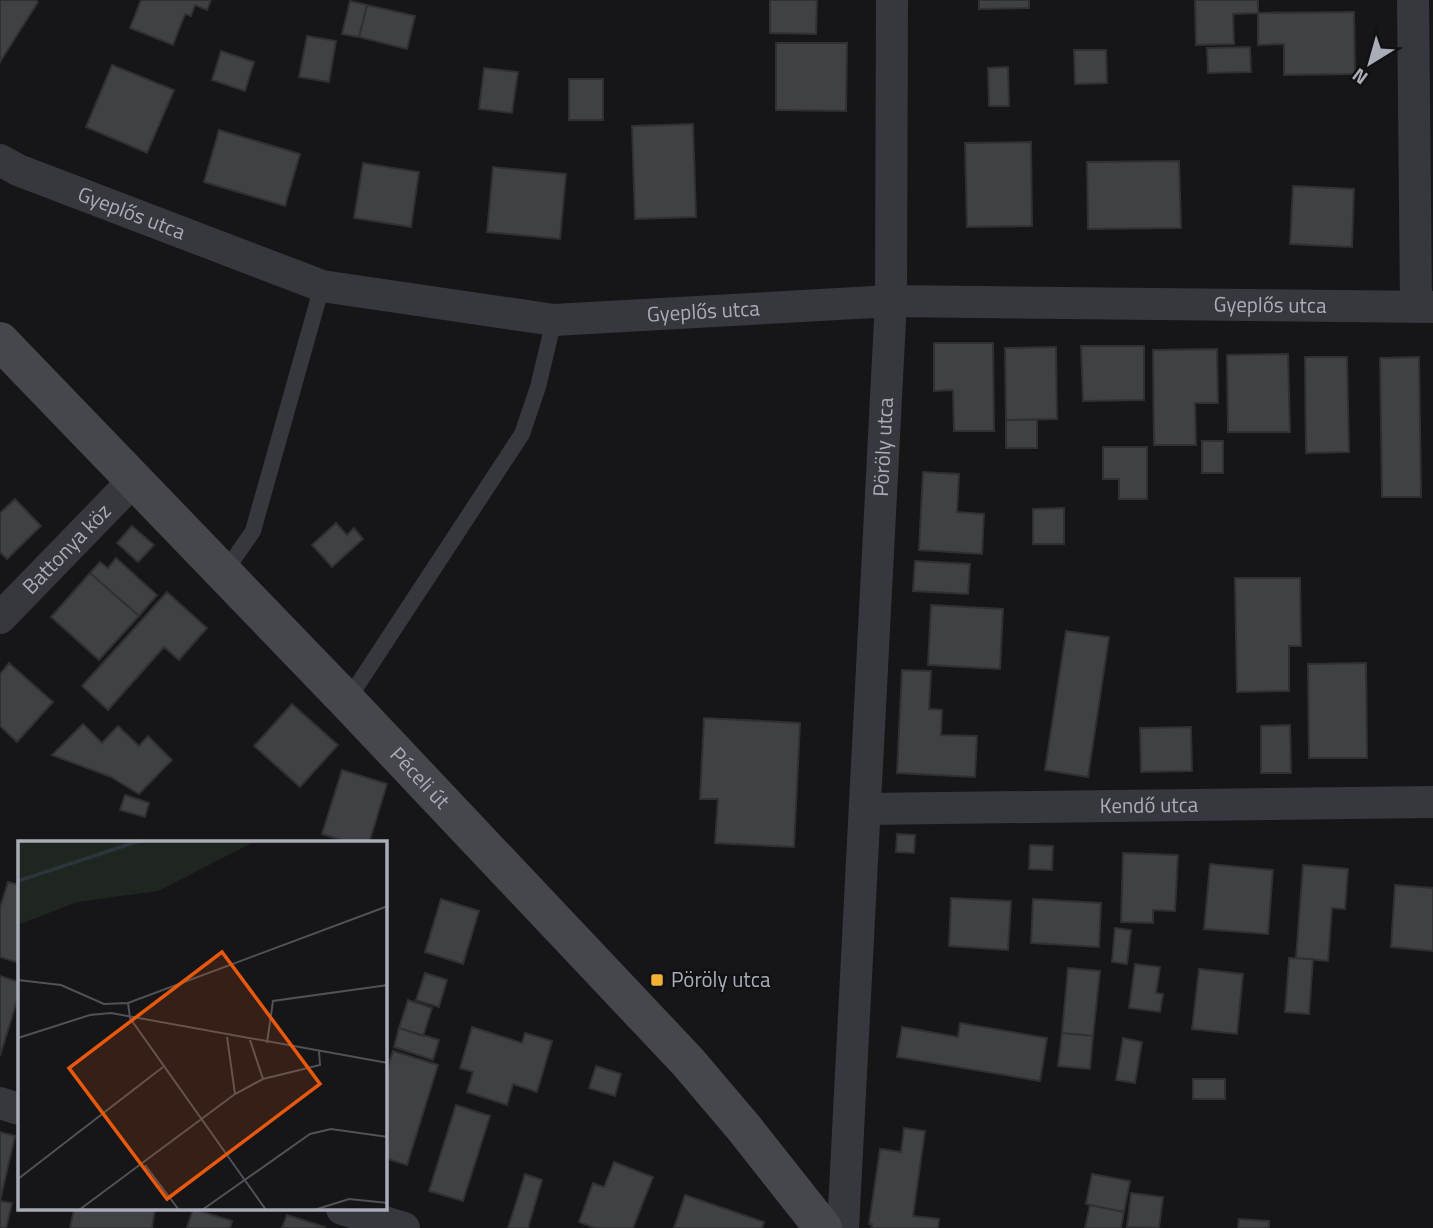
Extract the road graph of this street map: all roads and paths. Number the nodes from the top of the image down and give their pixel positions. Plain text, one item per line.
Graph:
1 (892, 0) edge
2 (1413, 0) edge
3 (0, 160) edge
4 (322, 286) junction
5 (891, 301) junction
6 (1425, 307) edge
7 (554, 320) junction
8 (0, 341) edge
9 (134, 480) junction
10 (223, 573) junction
11 (0, 618) edge
12 (347, 701) junction
13 (1433, 802) edge
14 (865, 809) junction
15 (0, 1102) edge
16 (18, 1108) edge
17 (345, 1210) edge
18 (404, 1228) edge
19 (823, 1228) edge
20 (843, 1228) edge

1 - 5 street, Pöröly utca
2 - 6 street
3 - 4 street, Gyeplős utca
4 - 7 street, Gyeplős utca
4 - 10 lane
5 - 6 street, Gyeplős utca
5 - 7 street, Gyeplős utca
5 - 14 street, Pöröly utca
7 - 12 lane
8 - 9 main road, Péceli út
9 - 10 main road, Péceli út
9 - 11 street, Battonya köz
10 - 12 main road, Péceli út
12 - 19 main road, Péceli út
13 - 14 street, Kendő utca
14 - 20 street, Pöröly utca
15 - 16 street
17 - 18 street

